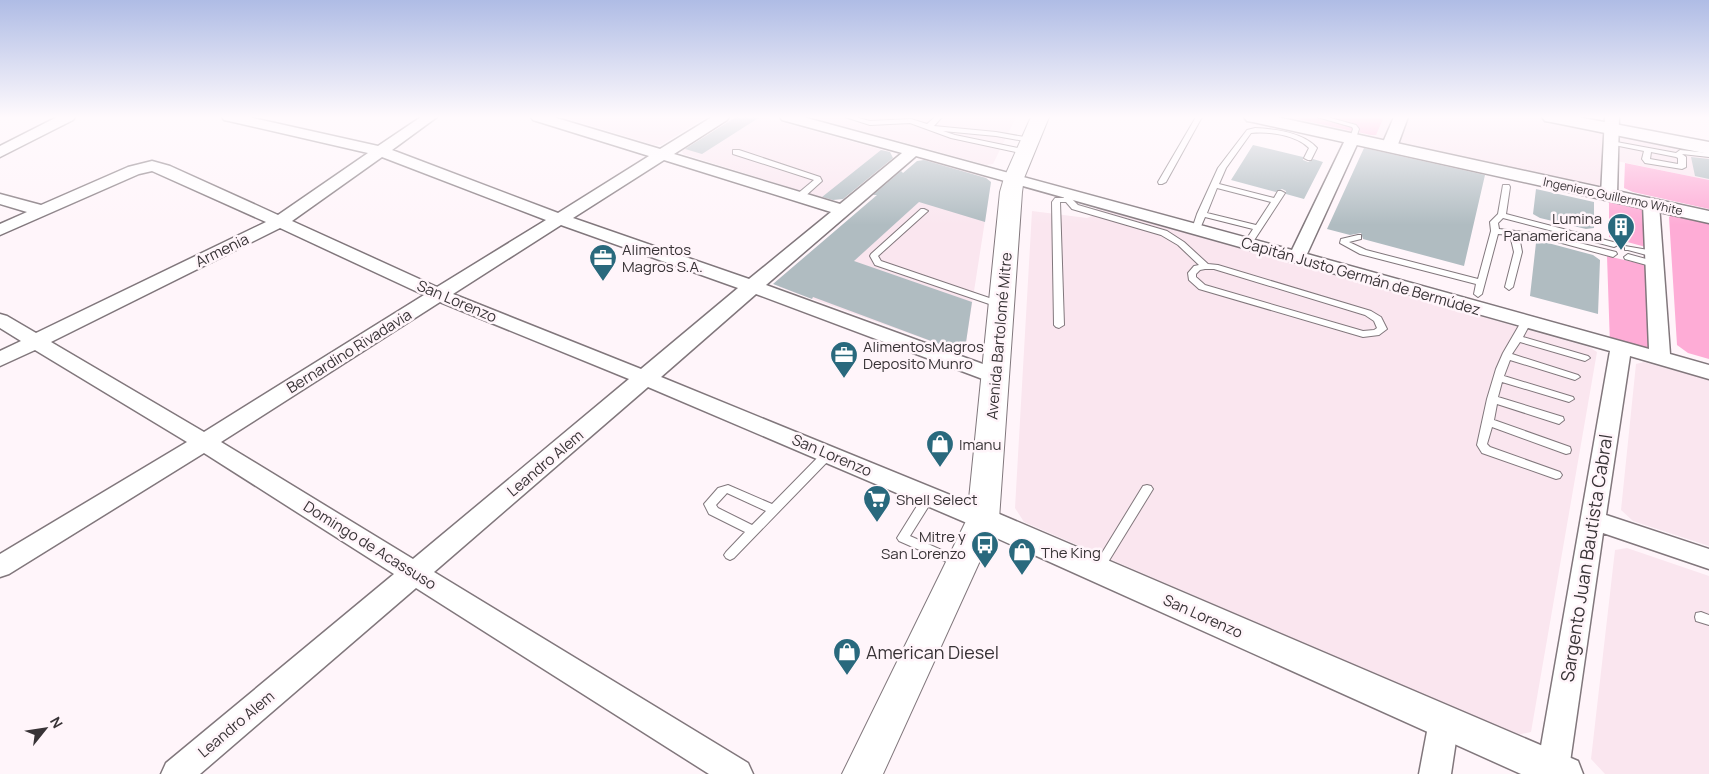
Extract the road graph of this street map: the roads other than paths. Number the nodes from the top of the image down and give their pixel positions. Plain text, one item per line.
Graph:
1 (377, 153) edge
2 (386, 153) edge
3 (653, 153) edge
4 (662, 153) edge
5 (739, 153) edge
6 (911, 153) edge
7 (921, 153) edge
8 (1024, 153) edge
9 (1178, 153) edge
10 (1233, 153) edge
11 (1310, 153) edge
12 (1346, 153) edge
13 (1417, 153) edge
14 (1611, 153) edge
15 (1647, 153) edge
16 (1667, 153) edge
17 (659, 155) junction
18 (1678, 155) joint
19 (1308, 158) dead end
20 (1014, 178) junction
21 (1162, 182) dead end
22 (1214, 186) junction
23 (1506, 187) dead end
24 (1281, 193) dead end
25 (1609, 195) junction
26 (1067, 196) junction
27 (799, 197) junction
28 (0, 199) edge
29 (1275, 201) junction
30 (1651, 204) junction
31 (40, 210) junction
32 (844, 210) junction
33 (924, 211) dead end
34 (1502, 215) junction
35 (1709, 217) edge
36 (560, 219) junction
37 (1199, 221) junction
38 (279, 222) junction
39 (1530, 223) junction
40 (1257, 228) junction
41 (0, 230) edge
42 (1495, 231) junction
43 (1514, 233) junction
44 (1532, 235) junction
45 (1358, 237) dead end
46 (1248, 244) junction
47 (1614, 245) dead end
48 (1628, 253) dead end
49 (1613, 254) dead end
50 (1297, 257) junction
51 (1654, 259) junction
52 (1205, 266) junction
53 (1482, 283) junction
54 (753, 287) junction
55 (1509, 287) dead end
56 (1478, 294) dead end
57 (439, 295) junction
58 (1002, 305) junction
59 (0, 320) edge
60 (1059, 325) dead end
61 (1522, 330) junction
62 (36, 342) junction
63 (1621, 347) junction
64 (1507, 356) junction
65 (1586, 358) dead end
66 (1660, 358) junction
67 (0, 359) edge
68 (1709, 372) edge
69 (995, 376) junction
70 (1575, 376) dead end
71 (646, 378) junction
72 (1500, 378) junction
73 (1492, 399) junction
74 (1569, 399) dead end
75 (1559, 420) dead end
76 (1488, 422) junction
77 (204, 442) junction
78 (1566, 450) dead end
79 (828, 454) junction
80 (1556, 475) dead end
81 (1147, 489) dead end
82 (929, 496) junction
83 (774, 510) junction
84 (983, 519) junction
85 (1592, 520) junction
86 (753, 532) junction
87 (730, 555) dead end
88 (1709, 559) edge
89 (962, 564) junction
90 (0, 567) edge
91 (1098, 570) junction
92 (415, 573) junction
93 (1444, 722) junction
94 (1558, 772) edge
95 (177, 774) edge
96 (737, 774) edge
97 (862, 774) edge
98 (1435, 774) edge

1 - 38 street, Armenia
2 - 36 street
3 - 17 street
4 - 17 street, Bernardino Rivadavia
5 - 27 lane
6 - 32 street, Leandro Alem
7 - 20 street, Capitán Justo Germán de Bermúdez
8 - 20 main road, Avenida Bartolomé Mitre
9 - 21 lane
10 - 22 lane
11 - 19 lane
12 - 50 street
13 - 25 street, Ingeniero Guillermo White
14 - 25 street
15 - 18 lane
16 - 18 lane
17 - 27 street
17 - 36 street, Bernardino Rivadavia
20 - 26 street, Capitán Justo Germán de Bermúdez
20 - 58 main road, Avenida Bartolomé Mitre
22 - 29 lane
22 - 37 lane
23 - 34 lane
24 - 29 lane
25 - 30 street, Ingeniero Guillermo White
26 - 37 street, Capitán Justo Germán de Bermúdez
26 - 52 lane
26 - 60 lane
27 - 32 street
28 - 31 street
29 - 40 lane
30 - 35 street, Ingeniero Guillermo White
30 - 51 street
31 - 38 street, San Lorenzo
31 - 41 street
32 - 54 street, Leandro Alem
33 - 58 lane
34 - 39 lane
34 - 42 lane
36 - 54 street
36 - 57 street, Bernardino Rivadavia
37 - 40 lane
37 - 46 street, Capitán Justo Germán de Bermúdez
38 - 57 street, San Lorenzo
38 - 62 street, Armenia
39 - 44 lane
39 - 47 lane
40 - 46 lane
42 - 43 lane
42 - 53 lane
43 - 44 lane
43 - 55 lane
44 - 49 lane
45 - 53 lane
46 - 50 street, Capitán Justo Germán de Bermúdez
48 - 51 lane
50 - 61 street, Capitán Justo Germán de Bermúdez
51 - 66 street
52 - 52 lane
53 - 56 lane
54 - 69 street
54 - 71 street, Leandro Alem
57 - 71 street, San Lorenzo
57 - 77 street, Bernardino Rivadavia
58 - 69 main road, Avenida Bartolomé Mitre
59 - 62 street, Domingo de Acassuso
61 - 63 street, Capitán Justo Germán de Bermúdez
61 - 64 lane
61 - 65 lane
62 - 67 street, Armenia
62 - 77 street, Domingo de Acassuso
63 - 66 street, Capitán Justo Germán de Bermúdez
63 - 85 street, Sargento Juan Bautista Cabral
64 - 70 lane
64 - 72 lane
66 - 68 street, Capitán Justo Germán de Bermúdez
69 - 84 main road, Avenida Bartolomé Mitre
71 - 79 street, San Lorenzo
71 - 92 street, Leandro Alem
72 - 73 lane
72 - 74 lane
73 - 75 lane
73 - 76 lane
76 - 78 lane
76 - 80 lane
77 - 90 street, Bernardino Rivadavia
77 - 92 street, Domingo de Acassuso
79 - 82 street, San Lorenzo
79 - 83 lane
81 - 91 lane
82 - 84 street, San Lorenzo
82 - 89 lane
83 - 86 lane
83 - 86 lane
84 - 89 main road, Avenida Bartolomé Mitre
84 - 91 street, San Lorenzo
85 - 88 street
85 - 94 street, Sargento Juan Bautista Cabral
86 - 87 lane
89 - 97 main road, Avenida Bartolomé Mitre
91 - 93 street, San Lorenzo
92 - 95 street, Leandro Alem
92 - 96 street, Domingo de Acassuso
93 - 94 street, San Lorenzo
93 - 98 street

